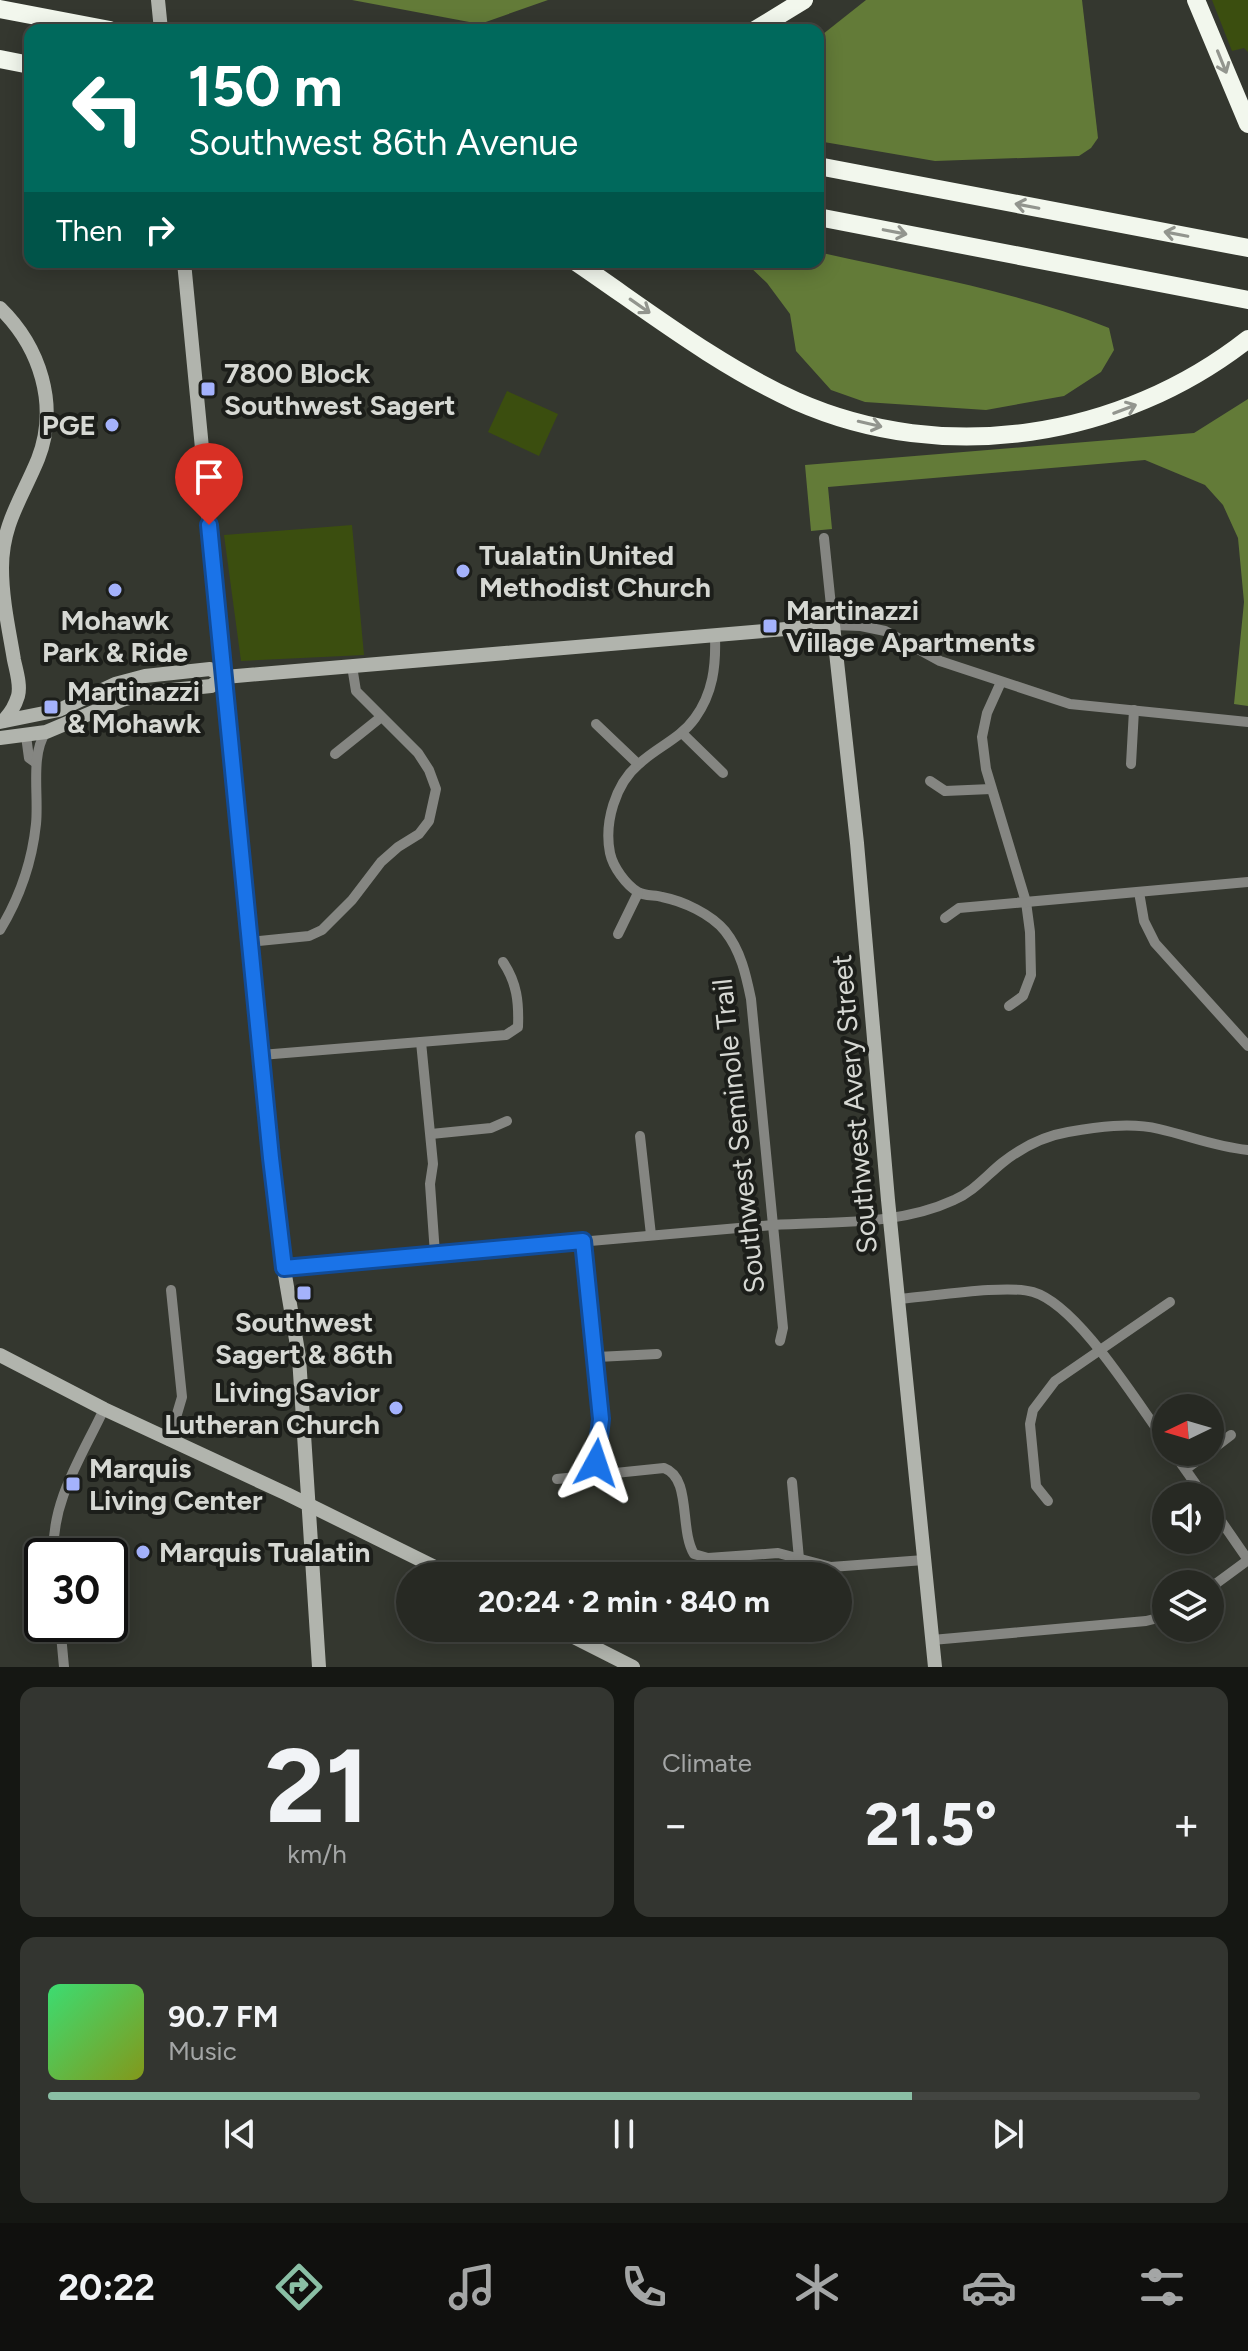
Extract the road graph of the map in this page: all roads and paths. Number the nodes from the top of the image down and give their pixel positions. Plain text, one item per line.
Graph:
1 (158, 0) edge
2 (804, 0) edge
3 (1196, 0) edge
4 (0, 9) edge
5 (79, 24) edge
6 (160, 24) edge
7 (765, 24) edge
8 (0, 59) edge
9 (24, 64) edge
10 (1248, 124) edge
11 (824, 167) edge
12 (824, 218) edge
13 (1248, 248) edge
14 (185, 268) edge
15 (585, 268) edge
16 (1240, 299) edge
17 (0, 308) edge
18 (1248, 339) edge
19 (824, 538) dead end
20 (833, 625) junction
21 (715, 637) junction
22 (352, 666) junction
23 (225, 677) junction
24 (1001, 682) junction
25 (19, 693) junction
26 (1134, 710) junction
27 (29, 717) junction
28 (380, 718) junction
29 (1248, 722) edge
30 (596, 724) dead end
31 (1, 729) edge
32 (46, 732) junction
33 (682, 733) junction
34 (26, 736) junction
35 (335, 754) dead end
36 (36, 763) junction
37 (638, 764) junction
38 (1131, 764) dead end
39 (723, 773) dead end
40 (930, 781) dead end
41 (991, 789) junction
42 (1248, 882) edge
43 (1139, 892) junction
44 (638, 893) junction
45 (1026, 902) junction
46 (945, 918) dead end
47 (0, 930) edge
48 (618, 934) dead end
49 (249, 942) junction
50 (503, 962) dead end
51 (1009, 1006) dead end
52 (421, 1042) junction
53 (1248, 1046) edge
54 (261, 1055) junction
55 (507, 1121) dead end
56 (431, 1134) junction
57 (640, 1136) dead end
58 (1248, 1150) edge
59 (890, 1218) junction
60 (773, 1225) junction
61 (651, 1235) junction
62 (583, 1241) junction
63 (435, 1254) junction
64 (284, 1268) junction
65 (171, 1290) dead end
66 (898, 1299) junction
67 (1170, 1302) dead end
68 (780, 1341) dead end
69 (1099, 1351) junction
70 (657, 1354) dead end
71 (0, 1355) edge
72 (597, 1357) junction
73 (104, 1409) junction
74 (1152, 1423) edge
75 (1231, 1435) dead end
76 (1224, 1440) edge
77 (169, 1441) junction
78 (1184, 1466) edge
79 (1190, 1466) edge
80 (1186, 1469) junction
81 (596, 1475) junction
82 (557, 1479) dead end
83 (792, 1482) dead end
84 (1195, 1482) edge
85 (1048, 1501) dead end
86 (309, 1506) junction
87 (1224, 1525) edge
88 (53, 1538) edge
89 (799, 1559) junction
90 (924, 1560) junction
91 (1248, 1560) edge
92 (424, 1562) edge
93 (1224, 1578) edge
94 (1152, 1620) edge
95 (932, 1640) junction
96 (62, 1642) edge
97 (584, 1642) edge
98 (64, 1667) edge
99 (319, 1667) edge
100 (633, 1667) edge
101 (935, 1667) edge

1 - 6 street
2 - 7 highway
3 -> 10 highway
4 - 5 highway
8 - 9 highway
13 -> 11 highway
12 -> 16 highway
14 - 23 street
15 -> 18 highway
17 - 25 street
19 - 20 street, Southwest Avery Street
20 - 21 street
20 - 24 street
20 - 59 street, Southwest Avery Street
21 - 22 street
21 - 33 street
22 - 23 street
22 - 28 street
23 - 27 street
23 - 32 street
23 - 49 street
24 - 26 street
24 - 41 street
25 - 27 street
25 - 31 street
26 - 29 street
26 - 38 street
27 - 31 street
28 - 35 street
28 - 49 street
30 - 37 street
31 - 34 street
32 - 34 street
32 - 36 street
33 - 37 street
33 - 39 street
34 - 36 street
36 - 47 street
37 - 44 street
40 - 41 street
41 - 45 street
42 - 43 street
43 - 45 street
43 - 53 street
44 - 48 street
44 - 60 street, Southwest Seminole Trail
45 - 46 street
45 - 51 street
49 - 54 street
50 - 52 street
52 - 54 street
52 - 56 street
54 - 64 street
55 - 56 street
56 - 63 street
57 - 61 street
58 - 59 street
59 - 60 street
59 - 66 street, Southwest Avery Street
60 - 61 street
60 - 68 street, Southwest Seminole Trail
61 - 62 street
62 - 63 street
62 - 72 street
63 - 64 street
64 - 86 street
65 - 77 street
66 - 69 street
66 - 90 street, Southwest Avery Street
67 - 69 street
69 - 74 street
69 - 85 street
70 - 72 street
71 - 73 street
72 - 81 street
73 - 77 street
73 - 88 street
75 - 76 street
77 - 86 street
78 - 80 street
79 - 80 street
80 - 84 street
81 - 82 street
81 - 89 street
83 - 89 street
86 - 92 street
86 - 99 street
87 - 91 street
89 - 90 street
90 - 95 street, Southwest Avery Street
91 - 93 street
94 - 95 street
95 - 101 street, Southwest Avery Street
96 - 98 street
97 - 100 street

